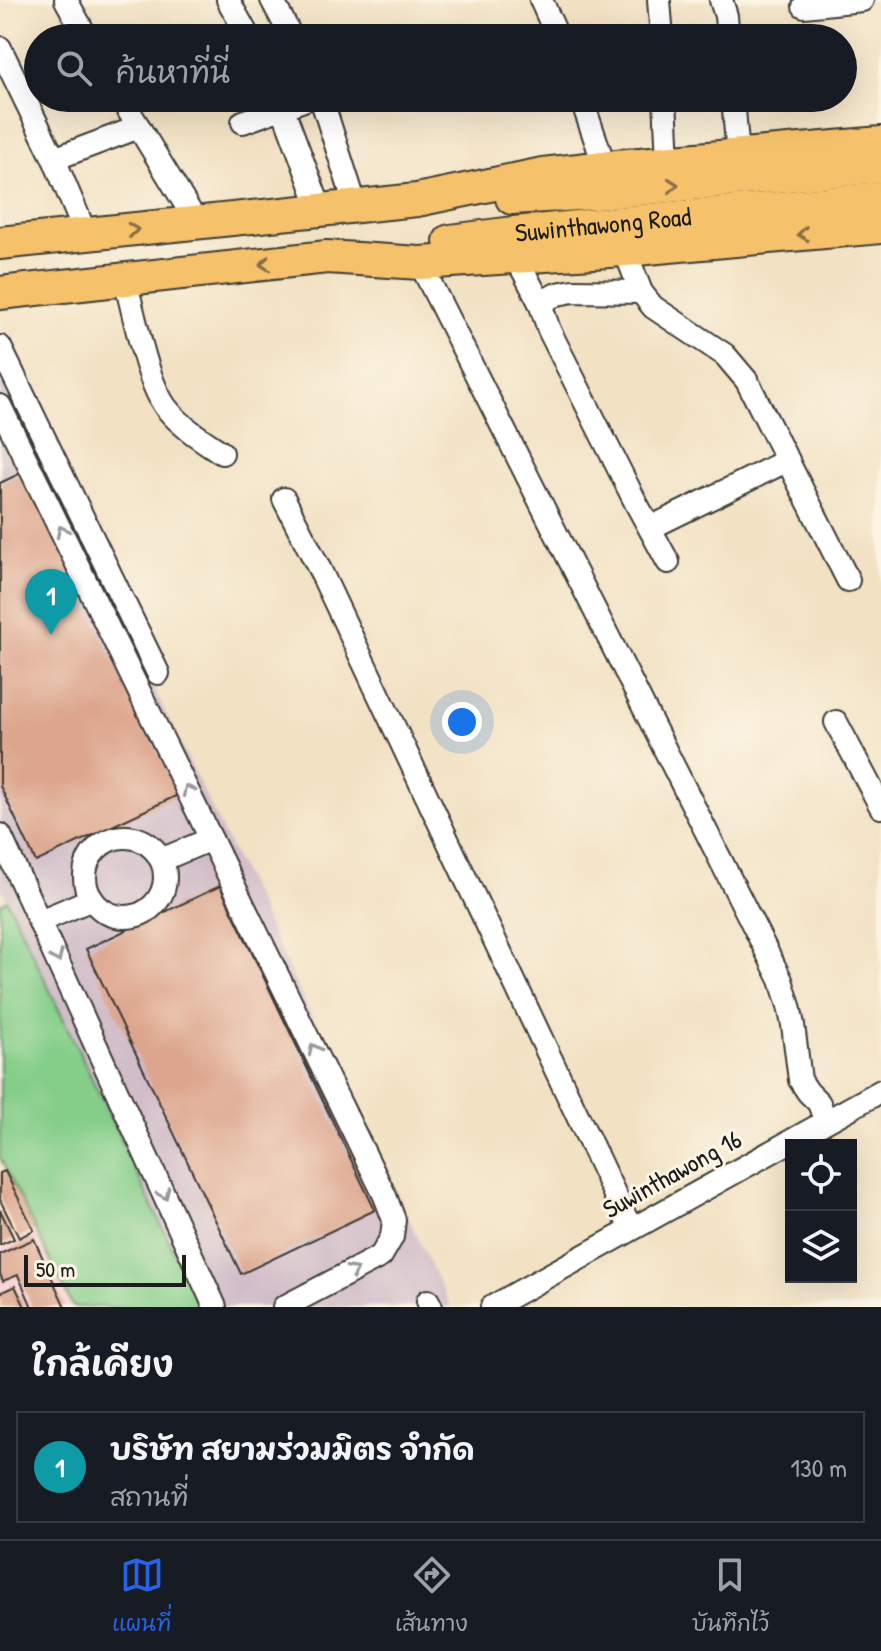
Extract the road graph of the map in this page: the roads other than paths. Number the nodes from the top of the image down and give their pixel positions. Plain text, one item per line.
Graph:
1 (66, 0) edge
2 (228, 0) edge
3 (272, 0) edge
4 (541, 0) edge
5 (659, 0) edge
6 (721, 0) edge
7 (862, 0) edge
8 (804, 6) dead end
9 (79, 24) edge
10 (241, 24) edge
11 (285, 24) edge
12 (552, 24) edge
13 (661, 24) edge
14 (727, 24) edge
15 (0, 48) edge
16 (24, 84) edge
17 (40, 112) edge
18 (130, 112) edge
19 (262, 112) edge
20 (285, 112) edge
21 (325, 112) edge
22 (584, 112) edge
23 (666, 112) edge
24 (734, 112) edge
25 (243, 122) dead end
26 (139, 127) junction
27 (881, 143) edge
28 (738, 156) junction
29 (54, 159) junction
30 (668, 162) junction
31 (881, 166) edge
32 (600, 180) junction
33 (881, 198) edge
34 (356, 207) junction
35 (321, 211) junction
36 (197, 223) junction
37 (881, 227) edge
38 (86, 235) junction
39 (1, 237) edge
40 (625, 250) junction
41 (327, 257) junction
42 (516, 257) junction
43 (420, 263) junction
44 (125, 280) junction
45 (641, 292) junction
46 (0, 293) edge
47 (540, 303) junction
48 (0, 347) edge
49 (2, 416) edge
50 (222, 453) dead end
51 (788, 460) junction
52 (284, 499) dead end
53 (650, 528) junction
54 (668, 562) dead end
55 (848, 580) dead end
56 (158, 673) dead end
57 (836, 722) dead end
58 (881, 807) edge
59 (0, 835) edge
60 (211, 839) junction
61 (161, 860) junction
62 (92, 899) junction
63 (40, 921) junction
64 (881, 1091) edge
65 (825, 1120) junction
66 (631, 1229) junction
67 (499, 1305) edge
68 (215, 1307) edge
69 (284, 1307) edge

1 - 9 street
2 - 10 street
3 - 11 street
4 - 12 street
5 - 13 street
6 - 14 street
7 - 8 street
15 - 16 street
17 - 29 street
18 - 26 street
19 - 25 street
20 - 35 street
21 - 34 street
22 - 32 street
23 - 30 street
24 - 28 street
26 - 29 street
26 - 36 street
27 - 28 highway, Suwinthawong Road
28 - 30 highway, Suwinthawong Road
29 - 38 street
30 - 32 highway, Suwinthawong Road
32 -> 31 highway, Suwinthawong Road
32 - 34 highway, Suwinthawong Road
33 - 41 highway, Suwinthawong Road
34 - 35 highway, Suwinthawong Road
35 - 36 highway, Suwinthawong Road
38 -> 36 highway, Suwinthawong Road
37 -> 40 highway, Suwinthawong Road
38 - 39 highway, Suwinthawong Road
40 - 42 highway, Suwinthawong Road
40 - 45 street
41 - 43 highway, Suwinthawong Road
41 -> 44 highway, Suwinthawong Road
42 - 43 highway, Suwinthawong Road
42 - 47 street
43 - 65 street
44 - 46 highway, Suwinthawong Road
44 - 50 street
45 - 47 street
45 - 51 street
47 - 53 street
48 - 56 street
60 -> 49 street
51 - 53 street
51 - 55 street
52 - 66 street
53 - 54 street
57 - 58 street
59 - 63 street
60 - 61 street
69 -> 60 street
61 - 62 street
61 - 62 street
62 - 63 street
63 -> 68 street
64 - 65 street, Suwinthawong 16
65 - 66 street, Suwinthawong 16
66 - 67 street, Suwinthawong 16

